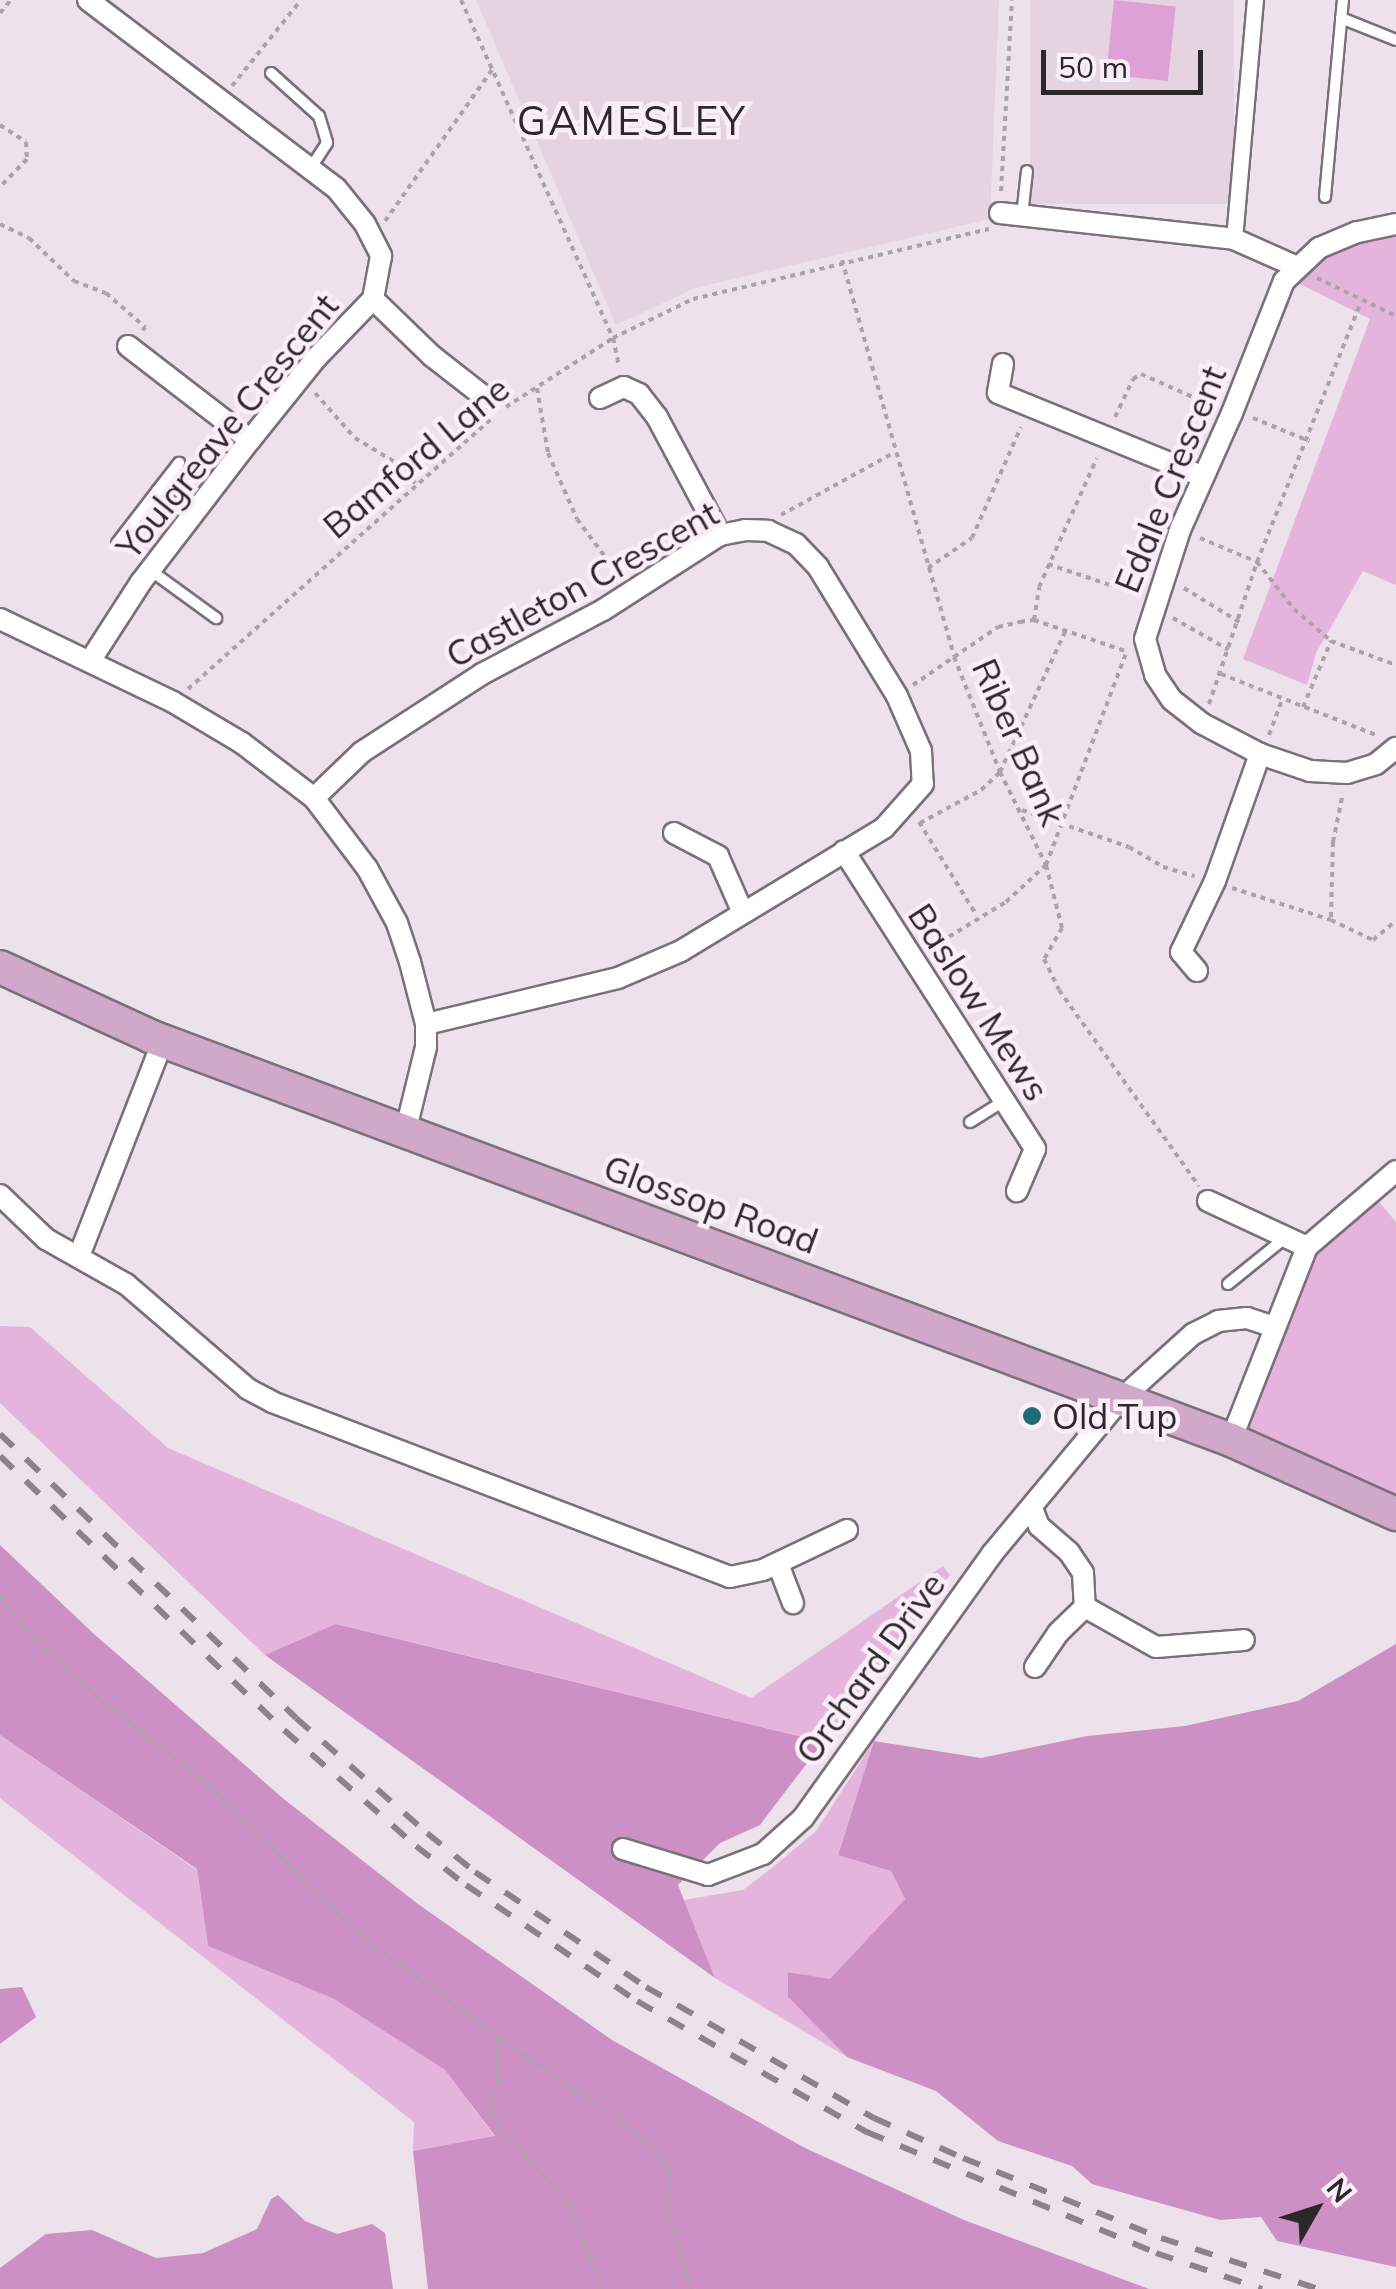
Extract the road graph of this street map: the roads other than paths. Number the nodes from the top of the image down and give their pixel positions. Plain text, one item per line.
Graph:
1 (88, 0) edge
2 (1254, 0) edge
3 (1343, 0) edge
4 (1342, 18) junction
5 (1396, 40) edge
6 (271, 73) dead end
7 (310, 170) junction
8 (1027, 171) dead end
9 (1325, 197) dead end
10 (1011, 215) joint
11 (1396, 224) edge
12 (1234, 240) junction
13 (1296, 266) junction
14 (373, 299) junction
15 (128, 346) road end
16 (1003, 364) dead end
17 (486, 398) dead end
18 (600, 398) dead end
19 (250, 440) junction
20 (180, 463) dead end
21 (1201, 476) junction
22 (158, 491) junction
23 (191, 517) junction
24 (720, 536) junction
25 (117, 543) dead end
26 (150, 570) junction
27 (216, 618) dead end
28 (0, 619) edge
29 (90, 661) junction
30 (1391, 739) edge
31 (1260, 754) junction
32 (314, 798) junction
33 (674, 833) dead end
34 (844, 852) junction
35 (743, 914) junction
36 (0, 967) edge
37 (1196, 971) dead end
38 (426, 1024) junction
39 (163, 1041) junction
40 (1003, 1101) junction
41 (970, 1122) dead end
42 (405, 1133) junction
43 (1396, 1171) edge
44 (1017, 1191) dead end
45 (0, 1195) edge
46 (1208, 1201) road end
47 (1286, 1237) junction
48 (1307, 1246) junction
49 (79, 1256) junction
50 (1228, 1284) dead end
51 (1274, 1328) junction
52 (1119, 1401) junction
53 (1231, 1440) junction
54 (1032, 1508) junction
55 (1396, 1514) edge
56 (847, 1530) dead end
57 (778, 1564) junction
58 (793, 1603) dead end
59 (1085, 1607) junction
60 (1244, 1640) dead end
61 (1035, 1667) dead end
62 (623, 1849) dead end

1 - 7 street
2 - 12 street
3 - 4 lane
4 - 5 lane
4 - 9 lane
6 - 7 lane
7 - 14 street, Youlgreave Crescent
8 - 10 lane
10 - 12 street
11 - 13 street, Edale Crescent
12 - 13 street
13 - 21 street, Edale Crescent
14 - 17 street
14 - 19 street, Youlgreave Crescent
15 - 19 street
16 - 21 street
18 - 24 street
19 - 23 street, Youlgreave Crescent
20 - 22 lane
21 - 31 street, Edale Crescent
22 - 23 lane
22 - 25 lane
23 - 26 street, Youlgreave Crescent
24 - 32 street, Castleton Crescent
24 - 34 street, Castleton Crescent
26 - 27 lane
26 - 29 street, Youlgreave Crescent
28 - 29 street
29 - 32 street
30 - 31 street, Edale Crescent
31 - 37 street
32 - 38 street
33 - 35 street
34 - 35 street
34 - 40 street, Baslow Mews
35 - 38 street
36 - 39 main road, Glossop Road
38 - 42 street
39 - 42 main road, Glossop Road
39 - 49 street
40 - 41 lane
40 - 44 street, Baslow Mews
42 - 52 main road, Glossop Road
43 - 48 street
45 - 49 street
46 - 47 street
47 - 48 street
47 - 50 lane
48 - 51 street
49 - 57 street
51 - 52 street, Orchard Drive
51 - 53 street
52 - 53 main road, Glossop Road
52 - 54 street, Orchard Drive
53 - 55 main road, Glossop Road
54 - 59 street
54 - 62 street, Orchard Drive
56 - 57 street
57 - 58 street
59 - 60 street
59 - 61 street

